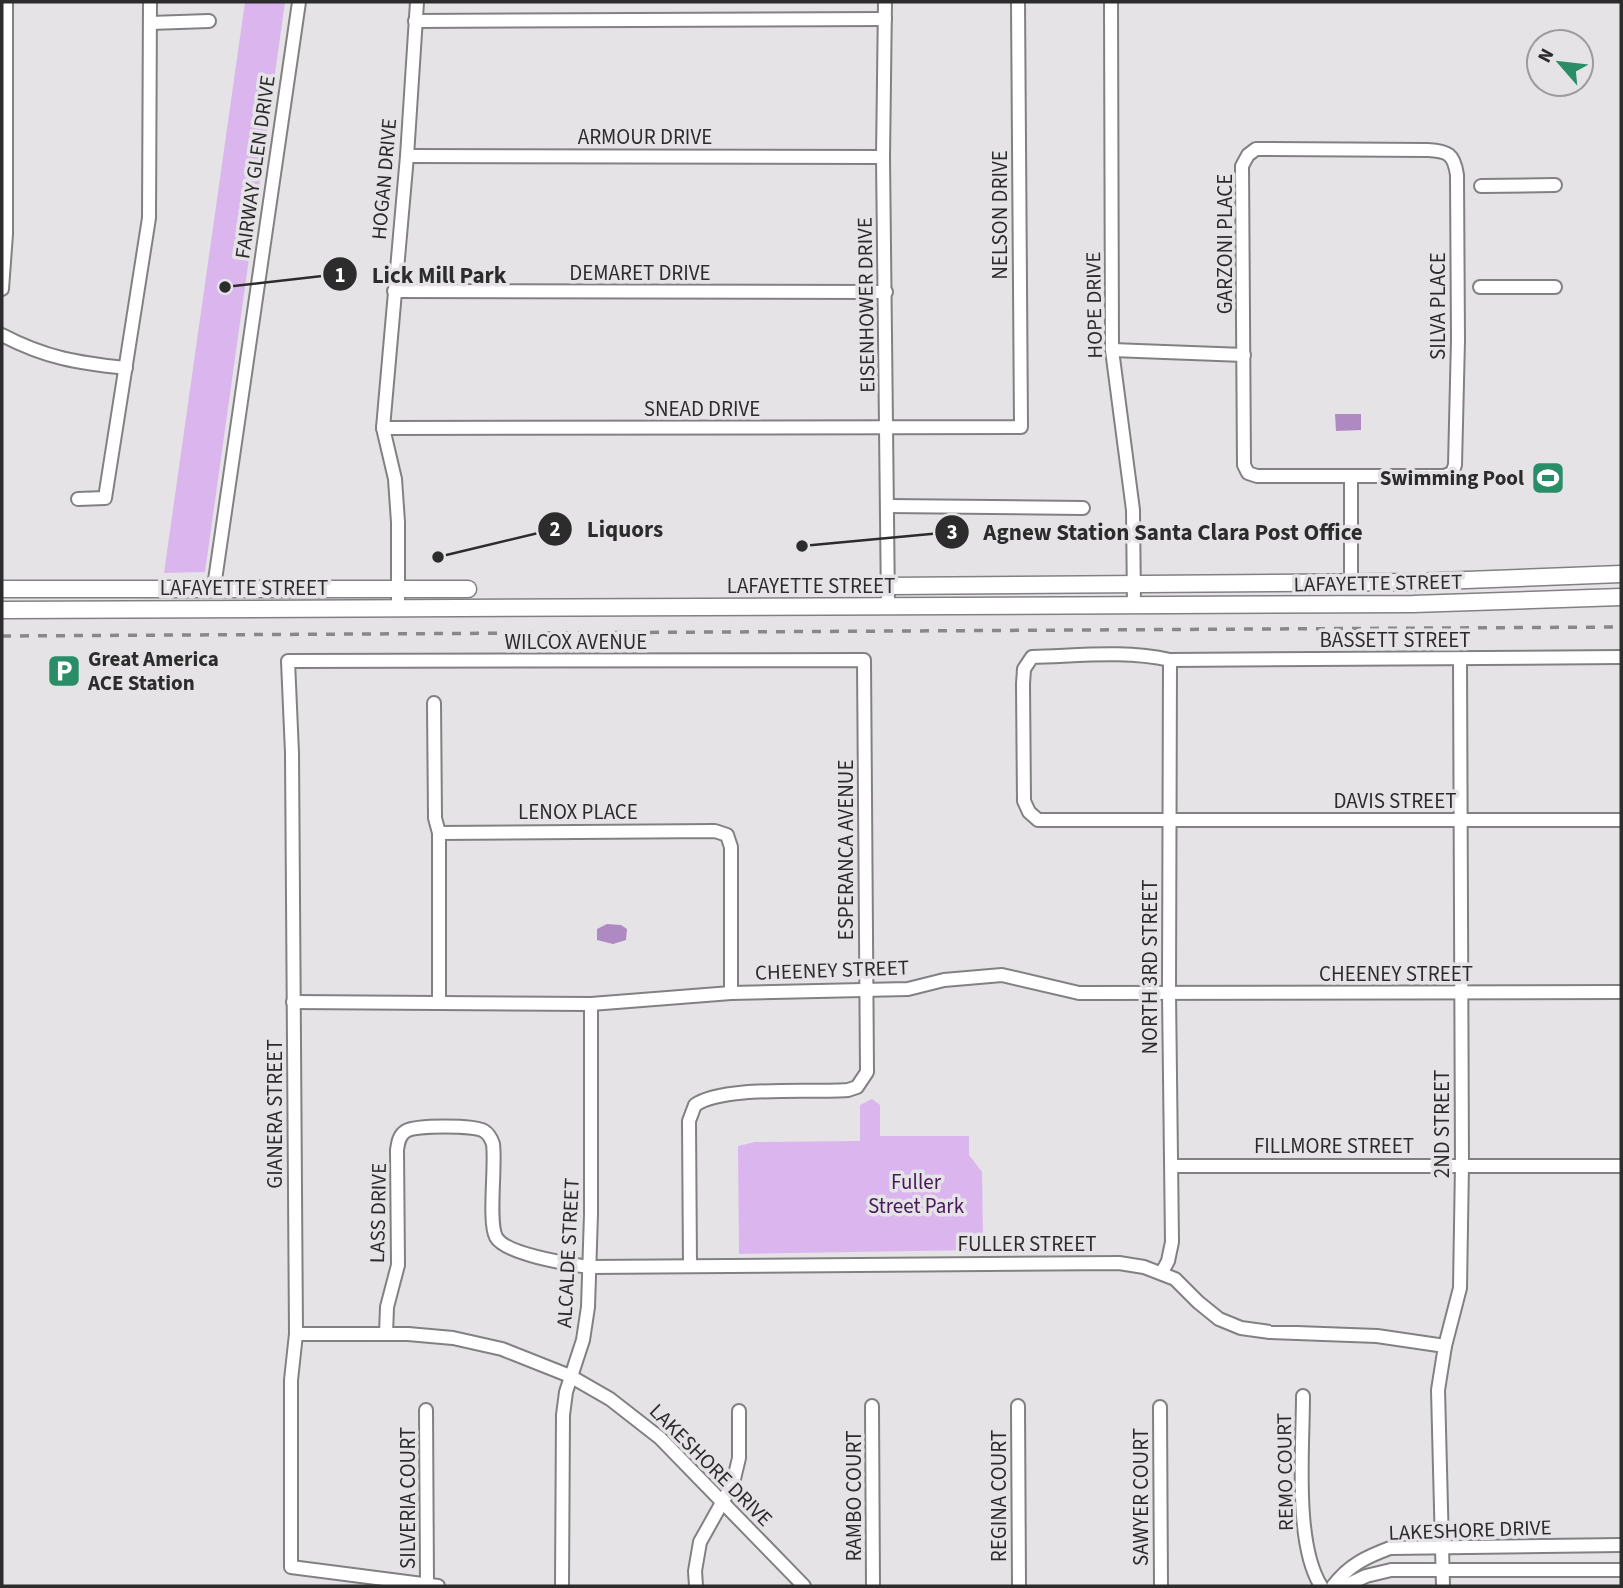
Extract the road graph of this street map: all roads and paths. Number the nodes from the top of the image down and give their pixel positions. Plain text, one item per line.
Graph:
1 (6, 2) edge
2 (150, 2) edge
3 (299, 2) edge
4 (417, 2) edge
5 (885, 2) edge
6 (1018, 2) edge
7 (1111, 2) edge
8 (885, 19) junction
9 (209, 21) dead end
10 (415, 21) junction
11 (150, 23) junction
12 (1427, 150) joint
13 (407, 156) junction
14 (883, 157) junction
15 (1555, 185) dead end
16 (1481, 186) dead end
17 (4, 234) edge
18 (1480, 287) dead end
19 (1555, 287) dead end
20 (2, 289) edge
21 (394, 291) junction
22 (886, 292) junction
23 (2, 335) edge
24 (1112, 350) junction
25 (1244, 355) junction
26 (126, 368) junction
27 (383, 428) junction
28 (887, 428) junction
29 (1021, 428) joint
30 (1351, 477) junction
31 (78, 499) dead end
32 (887, 506) junction
33 (1083, 508) dead end
34 (1621, 574) edge
35 (1351, 582) junction
36 (1134, 585) junction
37 (888, 586) junction
38 (214, 587) junction
39 (398, 588) junction
40 (2, 589) edge
41 (468, 589) dead end
42 (1621, 597) edge
43 (1134, 606) junction
44 (888, 607) junction
45 (398, 609) junction
46 (2, 610) edge
47 (1621, 657) edge
48 (1460, 659) junction
49 (864, 660) joint
50 (1170, 660) junction
51 (288, 662) joint
52 (433, 702) dead end
53 (1169, 819) junction
54 (1621, 820) edge
55 (1460, 821) junction
56 (439, 833) junction
57 (866, 989) junction
58 (1621, 992) edge
59 (731, 993) junction
60 (1169, 993) junction
61 (1461, 993) junction
62 (293, 1002) junction
63 (439, 1002) junction
64 (591, 1004) junction
65 (1462, 1165) junction
66 (1172, 1166) junction
67 (1621, 1166) edge
68 (690, 1266) junction
69 (588, 1267) junction
70 (1162, 1272) junction
71 (296, 1334) junction
72 (386, 1334) junction
73 (1445, 1346) junction
74 (570, 1376) junction
75 (1303, 1396) dead end
76 (872, 1406) dead end
77 (1018, 1406) dead end
78 (1160, 1407) dead end
79 (426, 1410) dead end
80 (739, 1411) dead end
81 (723, 1502) junction
82 (1621, 1545) edge
83 (1443, 1546) junction
84 (1443, 1569) junction
85 (1621, 1570) edge
86 (432, 1586) edge
87 (562, 1586) edge
88 (696, 1586) edge
89 (804, 1586) edge
90 (873, 1586) edge
91 (1018, 1586) edge
92 (1161, 1586) edge
93 (1321, 1586) edge
94 (1334, 1586) edge
95 (1345, 1586) edge
96 (1443, 1586) edge

1 - 17 street
2 - 11 street
3 - 38 street, FAIRWAY GLEN DRIVE
4 - 10 street, HOGAN DRIVE
5 - 8 street, EISENHOWER DRIVE
6 - 29 street, NELSON DRIVE
7 - 24 street, HOPE DRIVE
8 - 10 street
8 - 14 street, EISENHOWER DRIVE
9 - 11 street
10 - 13 street, HOGAN DRIVE
11 - 26 street
12 - 25 street, GARZONI PLACE
12 - 30 street, SILVA PLACE
13 - 14 street, ARMOUR DRIVE
13 - 21 street, HOGAN DRIVE
14 - 22 street, EISENHOWER DRIVE
15 - 16 street
17 - 20 street
18 - 19 street
21 - 22 street, DEMARET DRIVE
21 - 27 street, HOGAN DRIVE
22 - 28 street, EISENHOWER DRIVE
23 - 26 street
24 - 25 street
24 - 36 street, HOPE DRIVE
25 - 30 street, GARZONI PLACE
26 - 31 street
27 - 28 street, SNEAD DRIVE
27 - 39 street, HOGAN DRIVE
28 - 29 street, SNEAD DRIVE
28 - 32 street, EISENHOWER DRIVE
30 - 35 street
32 - 33 street
32 - 37 street, EISENHOWER DRIVE
34 - 35 main road, LAFAYETTE STREET
35 - 36 main road, LAFAYETTE STREET
36 - 37 main road, LAFAYETTE STREET
36 - 43 street, HOPE DRIVE
37 - 44 street, EISENHOWER DRIVE
38 - 39 main road, LAFAYETTE STREET
38 - 40 main road, LAFAYETTE STREET
39 - 41 main road, LAFAYETTE STREET
39 - 45 street, HOGAN DRIVE
42 - 43 main road, LAFAYETTE STREET
43 - 44 main road, LAFAYETTE STREET
44 - 45 main road, LAFAYETTE STREET
45 - 46 main road, LAFAYETTE STREET
47 - 48 street, BASSETT STREET
48 - 50 street, BASSETT STREET
48 - 55 street, 2ND STREET
49 - 51 street, WILCOX AVENUE
49 - 57 street, ESPERANCA AVENUE
50 - 53 street, NORTH 3RD STREET
50 - 53 street, BASSETT STREET
51 - 62 street, GIANERA STREET
52 - 56 street
53 - 55 street, DAVIS STREET
53 - 60 street, NORTH 3RD STREET
54 - 55 street, DAVIS STREET
55 - 61 street, 2ND STREET
56 - 59 street, LENOX PLACE
56 - 63 street
57 - 59 street, CHEENEY STREET
57 - 60 street, CHEENEY STREET
57 - 68 street, ESPERANCA AVENUE
58 - 61 street, CHEENEY STREET
59 - 64 street, CHEENEY STREET
60 - 61 street, CHEENEY STREET
60 - 66 street, NORTH 3RD STREET
61 - 65 street, 2ND STREET
62 - 63 street, CHEENEY STREET
62 - 71 street, GIANERA STREET
63 - 64 street, CHEENEY STREET
64 - 69 street, ALCALDE STREET
65 - 66 street, FILLMORE STREET
65 - 67 street, FILLMORE STREET
65 - 73 street, 2ND STREET
66 - 70 street, NORTH 3RD STREET
68 - 69 street, FULLER STREET
68 - 70 street, FULLER STREET
69 - 72 street, LASS DRIVE
69 - 74 street, ALCALDE STREET
70 - 73 street, FULLER STREET
71 - 72 street, LAKESHORE DRIVE
71 - 86 street, GIANERA STREET
72 - 74 street, LAKESHORE DRIVE
73 - 83 street, 2ND STREET
74 - 81 street, LAKESHORE DRIVE
74 - 87 street, ALCALDE STREET
75 - 93 street, REMO COURT
76 - 90 street, RAMBO COURT
77 - 91 street, REGINA COURT
78 - 92 street, SAWYER COURT
79 - 86 street, SILVERIA COURT
80 - 81 street
81 - 88 street
81 - 89 street, LAKESHORE DRIVE
82 - 83 street, LAKESHORE DRIVE
83 - 84 street, 2ND STREET
83 - 94 street, LAKESHORE DRIVE
84 - 85 street, LAKESHORE DRIVE
84 - 95 street, LAKESHORE DRIVE
84 - 96 street, 2ND STREET

